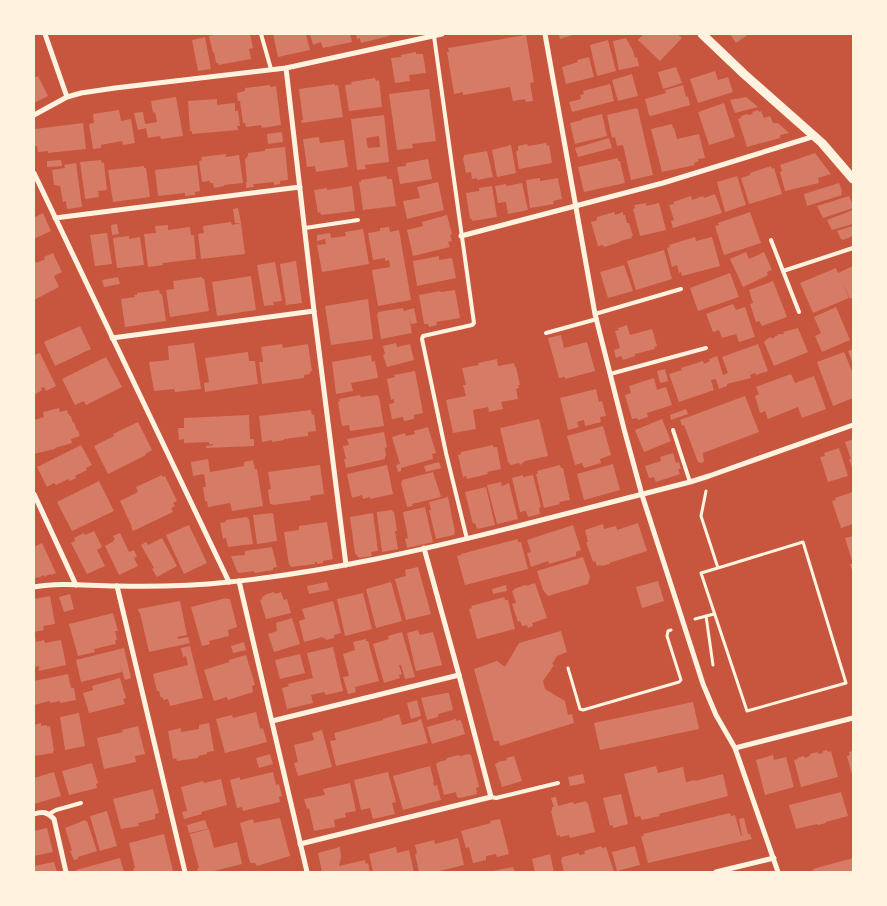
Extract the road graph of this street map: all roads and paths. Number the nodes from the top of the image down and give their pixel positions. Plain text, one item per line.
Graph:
1 (45, 34) edge
2 (261, 34) edge
3 (442, 34) edge
4 (546, 34) edge
5 (702, 34) edge
6 (434, 36) junction
7 (286, 68) junction
8 (270, 69) junction
9 (67, 97) junction
10 (34, 115) edge
11 (815, 136) junction
12 (34, 173) edge
13 (853, 179) edge
14 (300, 187) junction
15 (576, 205) junction
16 (54, 218) junction
17 (358, 220) dead end
18 (305, 228) junction
19 (462, 236) junction
20 (771, 240) dead end
21 (853, 248) edge
22 (783, 271) junction
23 (681, 289) dead end
24 (314, 311) junction
25 (799, 312) dead end
26 (596, 317) junction
27 (546, 332) dead end
28 (112, 338) junction
29 (706, 348) dead end
30 (610, 374) junction
31 (853, 425) edge
32 (673, 430) dead end
33 (709, 476) junction
34 (690, 482) junction
35 (34, 494) edge
36 (642, 494) junction
37 (466, 539) junction
38 (424, 548) junction
39 (346, 565) junction
40 (718, 568) junction
41 (240, 581) junction
42 (229, 582) junction
43 (76, 584) junction
44 (117, 586) junction
45 (34, 587) edge
46 (714, 614) junction
47 (706, 616) junction
48 (695, 619) dead end
49 (671, 630) dead end
50 (568, 668) dead end
51 (459, 675) junction
52 (707, 695) junction
53 (853, 718) edge
54 (272, 721) junction
55 (736, 748) junction
56 (558, 783) dead end
57 (491, 796) junction
58 (81, 803) dead end
59 (34, 814) edge
60 (49, 814) junction
61 (300, 844) junction
62 (774, 858) junction
63 (66, 872) edge
64 (185, 872) edge
65 (307, 872) edge
66 (716, 872) edge
67 (778, 872) edge

1 - 9 street
2 - 8 lane
3 - 6 street
4 - 15 street
5 - 11 street
6 - 7 street
6 - 19 lane
7 - 8 street
7 - 14 street
8 - 9 street
9 - 10 street
11 - 13 street
11 - 15 street
12 - 16 street
14 - 16 street
14 - 18 street
15 - 19 street
15 - 26 street
16 - 28 street
17 - 18 lane
18 - 24 street
19 - 37 lane
20 - 22 lane
21 - 22 lane
22 - 25 lane
23 - 26 lane
24 - 28 street
24 - 39 street
26 - 27 lane
26 - 30 street
28 - 42 street
29 - 30 lane
30 - 36 street
31 - 33 street
32 - 34 lane
33 - 34 street
33 - 40 path
34 - 36 street
35 - 43 street
36 - 37 street
36 - 52 street
37 - 38 street
38 - 39 street
38 - 51 street
39 - 41 street
40 - 46 path
40 - 46 path
41 - 42 street
41 - 54 street
42 - 44 street
43 - 44 street
43 - 45 street
44 - 64 street
46 - 47 path
47 - 48 path
47 - 52 path
49 - 50 path
51 - 54 street
51 - 57 street
52 - 55 street
53 - 55 street
54 - 61 street
55 - 62 street
56 - 57 lane
57 - 61 street
58 - 60 lane
59 - 60 street
60 - 63 street
61 - 65 street
62 - 66 street
62 - 67 street

